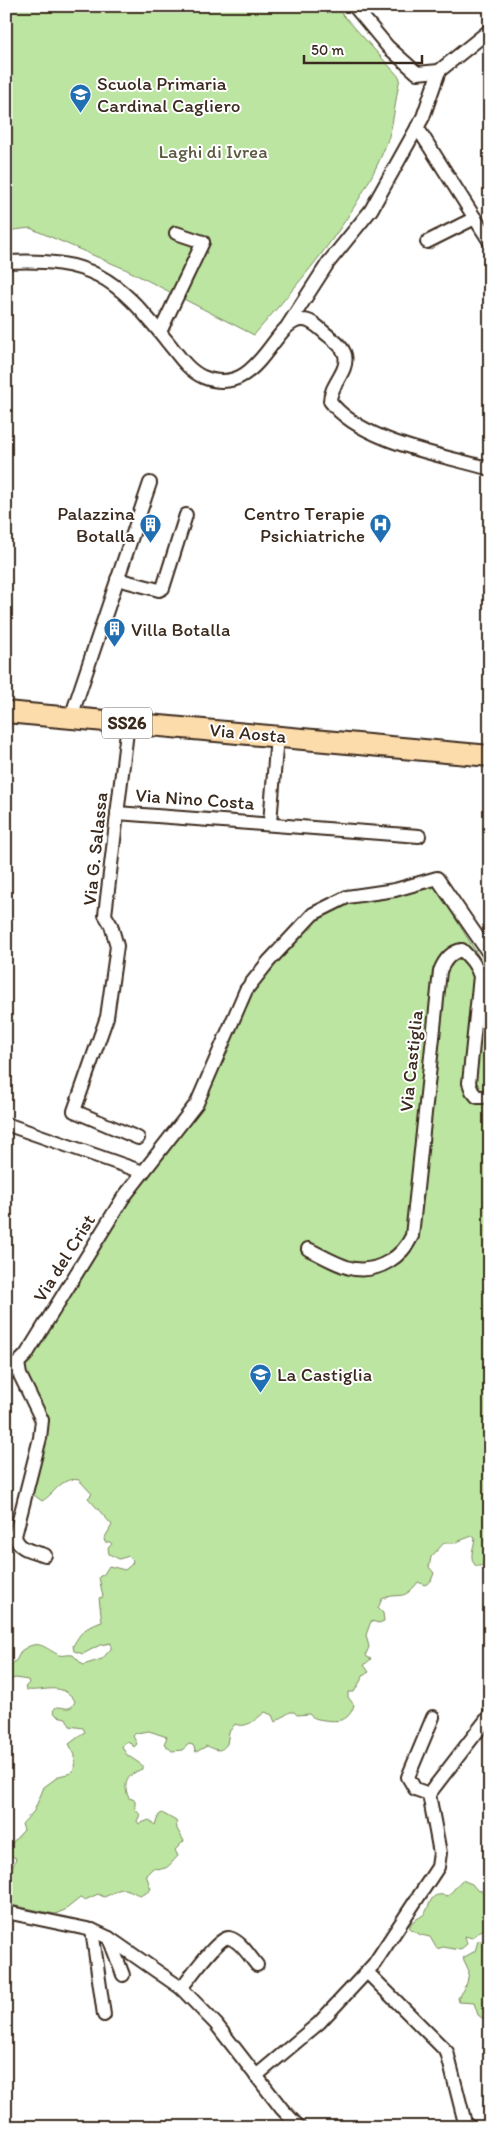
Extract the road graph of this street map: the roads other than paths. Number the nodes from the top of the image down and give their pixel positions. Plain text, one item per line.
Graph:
1 (354, 6) edge
2 (490, 30) edge
3 (439, 71) junction
4 (417, 127) junction
5 (474, 218) junction
6 (176, 233) dead end
7 (428, 242) dead end
8 (490, 242) edge
9 (6, 262) edge
10 (287, 327) junction
11 (160, 332) junction
12 (490, 469) edge
13 (150, 483) dead end
14 (186, 515) dead end
15 (117, 579) junction
16 (6, 712) edge
17 (71, 717) junction
18 (128, 723) junction
19 (277, 736) junction
20 (490, 756) edge
21 (117, 813) junction
22 (270, 823) junction
23 (419, 836) dead end
24 (490, 956) edge
25 (490, 1094) edge
26 (6, 1124) edge
27 (138, 1138) dead end
28 (143, 1172) junction
29 (308, 1249) dead end
30 (18, 1364) junction
31 (6, 1375) edge
32 (45, 1555) dead end
33 (490, 1715) edge
34 (433, 1717) dead end
35 (429, 1794) junction
36 (6, 1912) edge
37 (92, 1930) junction
38 (109, 1938) junction
39 (257, 1965) dead end
40 (367, 1972) junction
41 (123, 1975) dead end
42 (181, 1988) junction
43 (104, 2015) dead end
44 (256, 2076) junction
45 (299, 2127) edge
46 (466, 2127) edge

1 - 3 street
2 - 3 street
3 - 4 street
4 - 5 street
4 - 10 street
5 - 7 street
5 - 8 street
6 - 11 street
9 - 11 street
10 - 11 street
10 - 12 street
13 - 15 street
14 - 15 street
15 - 17 street
16 - 17 main road, Via Aosta / SS26
17 - 18 main road, Via Aosta / SS26
18 - 19 main road, Via Aosta / SS26
18 - 21 street, Via G. Salassa
19 - 20 main road, Via Aosta / SS26
19 - 22 street, Via Nino Costa
21 - 22 street, Via Nino Costa
21 - 27 street, Via G. Salassa
22 - 23 street, Via Nino Costa
24 - 28 street
25 - 29 street, Via Castiglia
26 - 28 street
28 - 30 street, Via del Crist
30 - 31 street, Via del Crist
30 - 32 street
33 - 35 street
34 - 35 street
35 - 40 street
36 - 37 street
37 - 38 street
37 - 43 street
38 - 41 street
38 - 42 street
39 - 42 street
40 - 44 street
40 - 46 street
42 - 44 street
44 - 45 street

